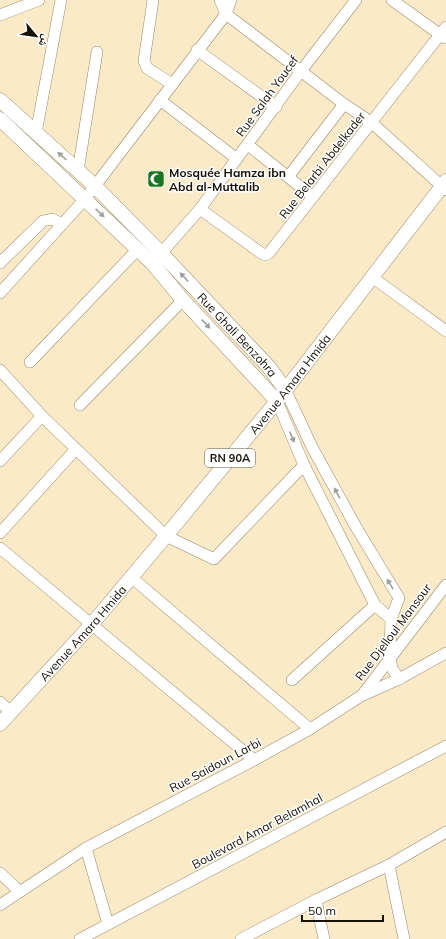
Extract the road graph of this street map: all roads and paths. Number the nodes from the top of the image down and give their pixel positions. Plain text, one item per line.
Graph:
1 (62, 0) edge
2 (154, 0) edge
3 (220, 0) edge
4 (231, 0) edge
5 (356, 0) edge
6 (392, 0) edge
7 (35, 1) edge
8 (226, 14) junction
9 (0, 16) edge
10 (444, 33) edge
11 (198, 50) junction
12 (97, 52) dead end
13 (301, 71) junction
14 (172, 84) junction
15 (0, 100) edge
16 (160, 100) junction
17 (344, 104) junction
18 (276, 107) junction
19 (0, 119) edge
20 (372, 122) junction
21 (36, 133) junction
22 (248, 145) junction
23 (237, 159) junction
24 (78, 171) junction
25 (288, 177) junction
26 (95, 186) junction
27 (445, 186) edge
28 (314, 198) junction
29 (85, 199) junction
30 (200, 209) junction
31 (62, 224) junction
32 (138, 249) junction
33 (157, 258) junction
34 (0, 262) edge
35 (372, 277) junction
36 (0, 293) edge
37 (183, 300) junction
38 (446, 331) edge
39 (30, 362) dead end
40 (0, 370) edge
41 (285, 389) junction
42 (277, 401) junction
43 (80, 405) dead end
44 (42, 416) junction
45 (76, 449) junction
46 (0, 461) edge
47 (304, 465) junction
48 (0, 533) edge
49 (166, 536) junction
50 (0, 548) edge
51 (131, 577) junction
52 (446, 585) edge
53 (375, 605) junction
54 (391, 620) junction
55 (91, 624) junction
56 (446, 653) edge
57 (390, 658) junction
58 (399, 679) junction
59 (292, 680) dead end
60 (362, 696) junction
61 (0, 702) edge
62 (11, 713) junction
63 (0, 724) edge
64 (310, 729) junction
65 (446, 746) edge
66 (254, 760) junction
67 (446, 832) edge
68 (86, 848) junction
69 (389, 865) junction
70 (0, 872) edge
71 (20, 892) junction
72 (316, 900) junction
73 (0, 905) edge
74 (108, 924) junction
75 (80, 939) edge
76 (242, 939) edge
77 (324, 939) edge
78 (404, 939) edge

1 - 21 street
2 - 14 street
3 - 8 street
4 - 8 street
5 - 13 street, Rue Salah Youcef
6 - 10 street
7 - 9 street
8 - 11 street
8 - 13 street
10 - 20 street, Rue Belarbi Abdelkader
11 - 14 street
11 - 18 street
12 - 24 street
13 - 17 street
13 - 18 street, Rue Salah Youcef
14 - 16 street
15 - 21 main road, Rue Ghali Benzohra
16 - 23 street
16 - 26 street
17 - 20 street
17 - 25 street
18 - 22 street, Rue Salah Youcef
19 - 29 main road, Rue Ghali Benzohra
20 - 27 street
20 - 28 street, Rue Belarbi Abdelkader
24 -> 21 main road, Rue Ghali Benzohra
22 - 23 street, Rue Salah Youcef
22 - 25 street
23 - 30 street, Rue Salah Youcef
24 - 26 main road, Rue Ghali Benzohra
25 - 28 street
26 - 29 street
26 - 33 main road, Rue Ghali Benzohra
27 - 35 main road, Avenue Amara Hmida / RN 90A
28 - 30 street, Rue Belarbi Abdelkader
29 - 31 street
29 -> 32 main road, Rue Ghali Benzohra
30 - 33 street, Rue Salah Youcef
31 - 34 street
31 - 36 street
32 - 33 main road, Rue Ghali Benzohra
32 - 39 street
33 - 37 main road, Rue Ghali Benzohra
41 -> 33 main road, Rue Ghali Benzohra
35 - 38 street
35 - 41 main road, Avenue Amara Hmida / RN 90A
37 -> 42 main road, Rue Ghali Benzohra
37 - 43 street
40 - 44 street
41 - 42 main road, Avenue Amara Hmida / RN 90A
54 -> 41 street, Rue Ghali Benzohra
42 -> 47 street, Rue Ghali Benzohra
42 - 49 main road, Avenue Amara Hmida / RN 90A
44 - 45 street
44 - 46 street
45 - 48 street
45 - 49 street
47 - 49 street
47 - 53 street, Rue Ghali Benzohra
49 - 51 main road, Avenue Amara Hmida / RN 90A
50 - 55 street
51 - 55 main road, Avenue Amara Hmida / RN 90A
51 - 64 street
52 - 57 street, Rue Djelloul Mansour
53 - 54 street, Rue Ghali Benzohra
53 - 59 street
54 - 57 street, Rue Ghali Benzohra
55 - 62 main road, Avenue Amara Hmida / RN 90A
55 - 66 street
56 - 58 street, Rue Saidoun Larbi
57 - 58 street
57 - 60 street, Rue Djelloul Mansour
58 - 60 street, Rue Saidoun Larbi
60 - 64 street, Rue Saidoun Larbi
61 - 62 street
62 - 63 main road, Avenue Amara Hmida / RN 90A
64 - 66 street, Rue Saidoun Larbi
65 - 74 street, Boulevard Amar Belamhal
66 - 68 street, Rue Saidoun Larbi
67 - 69 street
68 - 71 street, Rue Saidoun Larbi
68 - 74 street
69 - 72 street
69 - 78 street
70 - 71 street
71 - 73 street, Rue Saidoun Larbi
72 - 76 street
72 - 77 street
74 - 75 street, Boulevard Amar Belamhal

